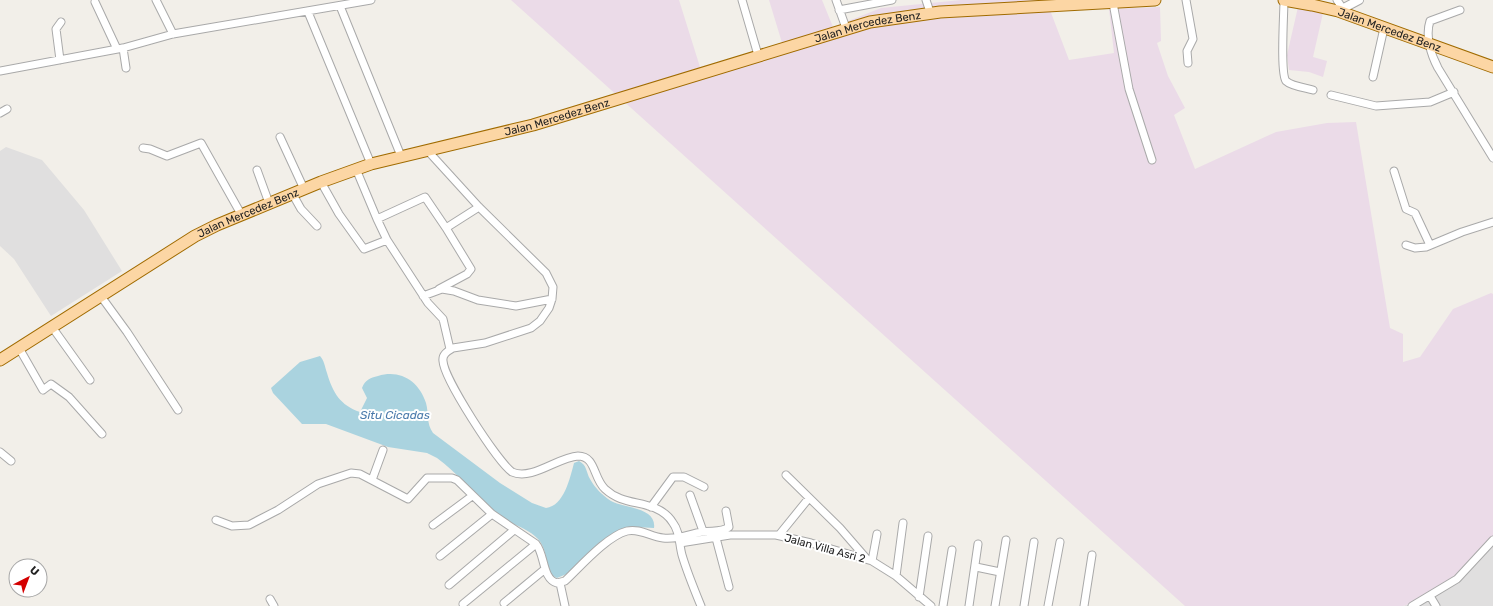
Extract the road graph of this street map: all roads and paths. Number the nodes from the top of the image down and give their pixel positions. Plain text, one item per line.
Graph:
1 (156, 0) edge
2 (371, 0) edge
3 (742, 0) edge
4 (836, 0) edge
5 (892, 0) edge
6 (926, 0) edge
7 (1155, 0) edge
8 (1186, 0) edge
9 (1284, 0) edge
10 (1337, 0) edge
11 (1359, 0) edge
12 (1126, 1) edge
13 (95, 2) dead end
14 (1082, 2) edge
15 (1018, 3) edge
16 (1113, 3) junction
17 (335, 4) edge
18 (839, 10) junction
19 (1340, 10) junction
20 (1460, 10) dead end
21 (308, 12) junction
22 (930, 12) junction
23 (61, 22) dead end
24 (846, 28) junction
25 (1384, 28) junction
26 (173, 34) junction
27 (1429, 43) junction
28 (120, 48) junction
29 (758, 55) junction
30 (60, 60) junction
31 (1188, 63) dead end
32 (1493, 67) edge
33 (126, 68) dead end
34 (0, 71) edge
35 (1373, 76) dead end
36 (1313, 90) dead end
37 (1454, 92) junction
38 (1331, 95) dead end
39 (7, 109) dead end
40 (0, 113) edge
41 (280, 137) dead end
42 (143, 148) dead end
43 (427, 150) junction
44 (401, 156) junction
45 (1493, 158) edge
46 (1152, 160) dead end
47 (370, 164) junction
48 (356, 169) junction
49 (257, 170) dead end
50 (1394, 172) dead end
51 (321, 182) junction
52 (304, 189) junction
53 (292, 193) junction
54 (270, 203) junction
55 (479, 207) junction
56 (241, 214) junction
57 (377, 219) junction
58 (1493, 222) edge
59 (317, 226) dead end
60 (446, 228) junction
61 (387, 240) junction
62 (1406, 245) dead end
63 (1430, 246) junction
64 (438, 290) junction
65 (100, 295) junction
66 (423, 296) junction
67 (552, 299) junction
68 (52, 327) junction
69 (19, 348) junction
70 (450, 349) junction
71 (0, 360) edge
72 (90, 380) dead end
73 (178, 410) dead end
74 (102, 434) dead end
75 (383, 450) dead end
76 (0, 452) edge
77 (11, 461) dead end
78 (786, 475) dead end
79 (372, 480) junction
80 (704, 487) dead end
81 (690, 495) dead end
82 (472, 496) junction
83 (809, 498) junction
84 (651, 507) junction
85 (726, 511) dead end
86 (492, 514) junction
87 (216, 520) dead end
88 (903, 523) dead end
89 (433, 525) dead end
90 (514, 530) junction
91 (703, 531) junction
92 (877, 534) dead end
93 (779, 535) junction
94 (928, 536) dead end
95 (716, 538) junction
96 (680, 540) junction
97 (1006, 540) dead end
98 (1493, 540) edge
99 (1034, 542) dead end
100 (1060, 542) dead end
101 (536, 544) junction
102 (978, 544) dead end
103 (952, 550) dead end
104 (1092, 555) dead end
105 (440, 556) dead end
106 (869, 559) junction
107 (976, 567) junction
108 (545, 569) junction
109 (1000, 572) junction
110 (896, 576) junction
111 (560, 583) junction
112 (449, 585) dead end
113 (729, 587) dead end
114 (1430, 596) junction
115 (919, 597) junction
116 (504, 603) dead end
117 (463, 604) dead end
118 (565, 606) edge
119 (701, 606) edge
120 (931, 606) edge
121 (943, 606) edge
122 (969, 606) edge
123 (995, 606) edge
124 (1024, 606) edge
125 (1048, 606) edge
126 (1084, 606) edge
127 (1412, 606) edge
128 (1436, 606) edge

1 - 26 street
2 - 17 street
3 - 29 street
4 - 18 street
5 - 18 street
6 - 22 street
7 - 12 main road, Jalan Mercedez Benz
8 - 31 street
9 - 19 main road, Jalan Mercedez Benz
9 - 36 street
10 - 19 street
11 - 19 street
12 - 16 main road, Jalan Mercedez Benz
13 - 28 street
14 - 15 main road, Jalan Mercedez Benz
14 - 16 main road, Jalan Mercedez Benz
15 - 22 main road, Jalan Mercedez Benz
16 - 46 street
17 - 21 street
17 - 44 street
18 - 24 street
19 - 25 main road, Jalan Mercedez Benz
20 - 27 street
21 - 26 street
21 - 47 street
22 - 24 main road, Jalan Mercedez Benz
23 - 30 street
24 - 29 main road, Jalan Mercedez Benz
25 - 27 main road, Jalan Mercedez Benz
25 - 35 street
26 - 28 street
27 - 32 main road, Jalan Mercedez Benz
27 - 37 street
28 - 30 street
28 - 33 street
29 - 43 main road, Jalan Mercedez Benz
30 - 34 street
37 - 38 street
37 - 45 street
39 - 40 street
41 - 52 street
42 - 56 street
43 - 44 main road, Jalan Mercedez Benz
43 - 55 street
44 - 47 main road, Jalan Mercedez Benz
47 - 48 main road, Jalan Mercedez Benz
48 - 51 main road, Jalan Mercedez Benz
48 - 57 street
49 - 54 street
50 - 63 street
51 - 52 main road, Jalan Mercedez Benz
51 - 61 street
52 - 53 main road, Jalan Mercedez Benz
53 - 54 main road, Jalan Mercedez Benz
53 - 59 street
54 - 56 main road, Jalan Mercedez Benz
55 - 60 street
55 - 67 street
56 - 65 main road, Jalan Mercedez Benz
57 - 60 street
57 - 61 street
58 - 63 street
60 - 64 street
61 - 66 street
62 - 63 street
64 - 66 street
64 - 67 street
65 - 68 main road, Jalan Mercedez Benz
65 - 73 street
66 - 70 street
67 - 70 street
68 - 69 main road, Jalan Mercedez Benz
68 - 72 street
69 - 71 main road, Jalan Mercedez Benz
69 - 74 street
70 - 84 street
75 - 79 street
76 - 77 street
78 - 83 street
79 - 82 street
79 - 87 street
80 - 84 street
81 - 91 street
82 - 86 street
82 - 89 street
83 - 93 street
83 - 106 street
84 - 96 street
85 - 91 street
86 - 90 street
86 - 105 street
88 - 110 street
90 - 101 street
90 - 112 street
91 - 96 street
92 - 106 street
93 - 95 street, Jalan Villa Asri 2
93 - 106 street, Jalan Villa Asri 2
94 - 115 street
95 - 96 street, Jalan Villa Asri 2
95 - 113 street
96 - 111 street
96 - 119 street
97 - 109 street
98 - 114 street
99 - 124 street
100 - 125 street
101 - 108 street
101 - 117 street
102 - 107 street
103 - 121 street
104 - 126 street
106 - 110 street, Jalan Villa Asri 2
107 - 109 street
107 - 122 street
108 - 111 street
108 - 116 street
109 - 123 street
110 - 115 street, Jalan Villa Asri 2
111 - 118 street
114 - 127 street
114 - 128 street
115 - 120 street, Jalan Villa Asri 2

